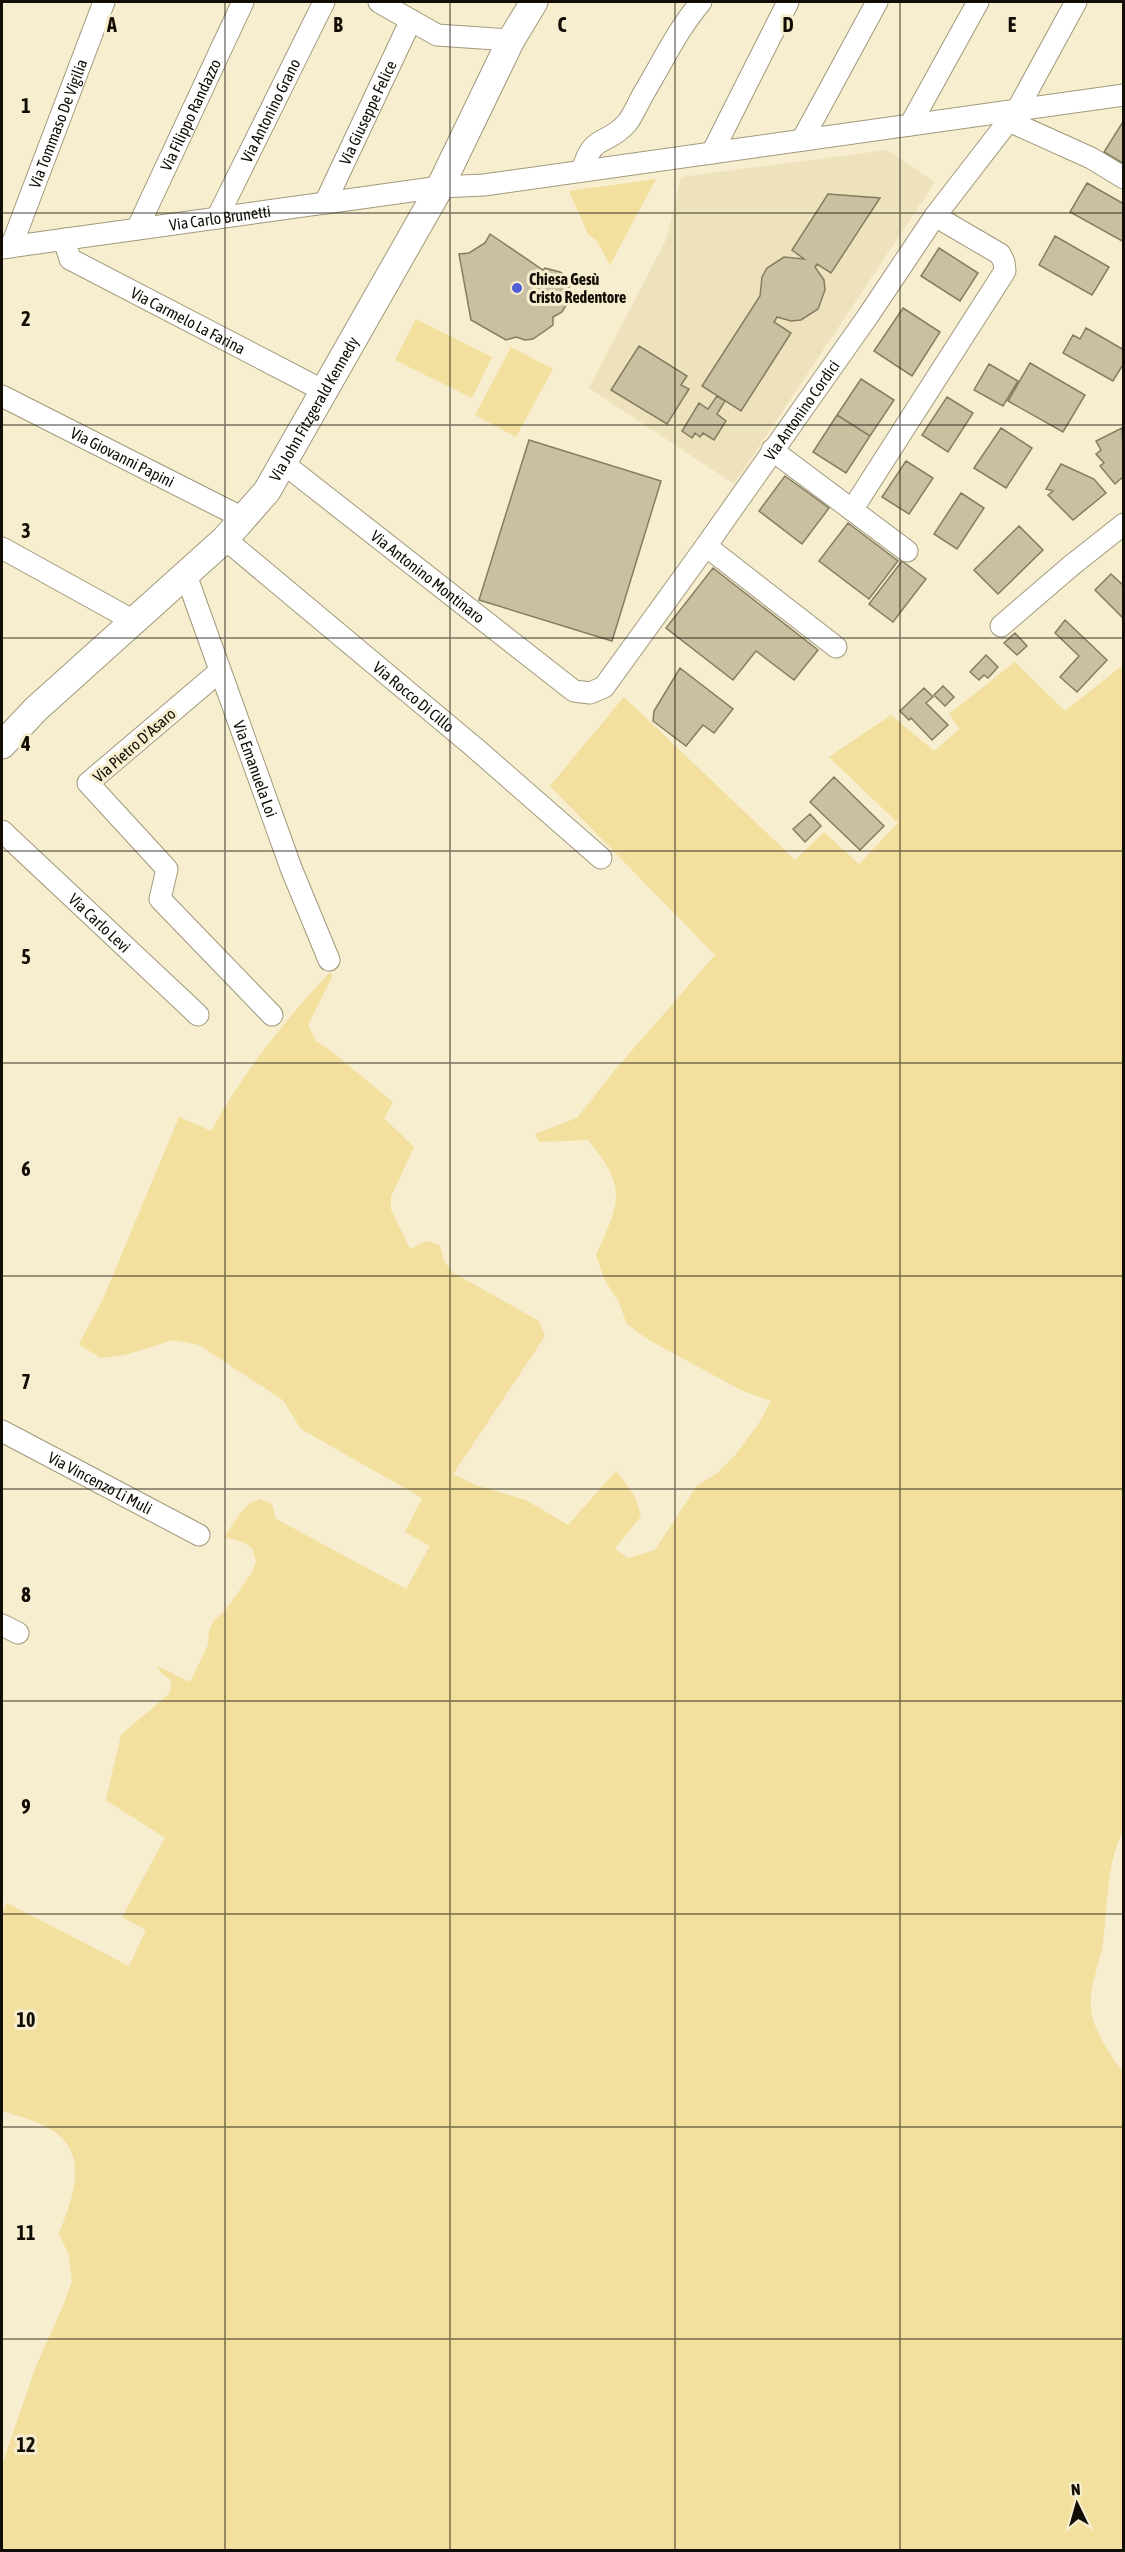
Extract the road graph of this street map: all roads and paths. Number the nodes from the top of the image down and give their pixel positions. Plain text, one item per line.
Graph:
1 (104, 2) edge
2 (243, 2) edge
3 (324, 2) edge
4 (379, 2) edge
5 (534, 2) edge
6 (701, 2) edge
7 (788, 2) edge
8 (877, 2) edge
9 (978, 2) edge
10 (1076, 2) edge
11 (411, 20) junction
12 (511, 40) junction
13 (1124, 94) edge
14 (1013, 116) junction
15 (910, 125) junction
16 (801, 140) junction
17 (712, 153) junction
18 (582, 171) junction
19 (1124, 178) edge
20 (440, 187) junction
21 (325, 203) junction
22 (935, 216) junction
23 (217, 218) junction
24 (137, 229) junction
25 (64, 239) junction
26 (6, 247) edge
27 (324, 392) junction
28 (2, 396) edge
29 (772, 450) junction
30 (283, 463) junction
31 (852, 510) junction
32 (243, 519) junction
33 (1124, 524) edge
34 (225, 539) junction
35 (706, 546) junction
36 (2, 548) edge
37 (907, 551) dead end
38 (186, 575) junction
39 (134, 621) junction
40 (1001, 626) dead end
41 (836, 647) dead end
42 (220, 671) junction
43 (574, 691) joint
44 (2, 745) edge
45 (2, 831) edge
46 (601, 858) dead end
47 (329, 960) dead end
48 (198, 1015) dead end
49 (272, 1015) dead end
50 (2, 1431) edge
51 (199, 1535) dead end

1 - 26 street, Via Tommaso De Vigilia
2 - 24 street, Via Filippo Randazzo
3 - 23 street, Via Antonino Grano
4 - 11 street
5 - 12 street, Via John Fitzgerald Kennedy
6 - 18 street
7 - 17 street
8 - 16 street
9 - 15 street
10 - 14 street, Via Antonino Cordici
11 - 12 street
11 - 21 street, Via Giuseppe Felice
12 - 20 street, Via John Fitzgerald Kennedy
13 - 14 street, Via Carlo Brunetti
14 - 15 street, Via Carlo Brunetti
14 - 19 street
14 - 22 street, Via Antonino Cordici
15 - 16 street, Via Carlo Brunetti
16 - 17 street, Via Carlo Brunetti
17 - 18 street, Via Carlo Brunetti
18 - 20 street, Via Carlo Brunetti
20 - 21 street, Via Carlo Brunetti
20 - 27 street, Via John Fitzgerald Kennedy
21 - 23 street, Via Carlo Brunetti
22 - 29 street, Via Antonino Cordici
22 - 31 street
23 - 24 street, Via Carlo Brunetti
24 - 25 street, Via Carlo Brunetti
25 - 26 street, Via Carlo Brunetti
25 - 27 street, Via Carmelo La Farina
27 - 30 street, Via John Fitzgerald Kennedy
28 - 32 street, Via Giovanni Papini
29 - 31 street
29 - 35 street, Via Antonino Cordici
30 - 32 street, Via John Fitzgerald Kennedy
30 - 43 street, Via Antonino Montinaro
31 - 37 street
32 - 34 street, Via John Fitzgerald Kennedy
33 - 40 street
34 - 38 street, Via John Fitzgerald Kennedy
34 - 46 street, Via Rocco Di Cillo
35 - 41 street
35 - 43 street, Via Antonino Cordici
36 - 39 street
38 - 39 street, Via John Fitzgerald Kennedy
38 - 42 street, Via Emanuela Loi
39 - 44 street, Via John Fitzgerald Kennedy
42 - 47 street, Via Emanuela Loi
42 - 49 street, Via Pietro D'Asaro
45 - 48 street, Via Carlo Levi
50 - 51 street, Via Vincenzo Li Muli

